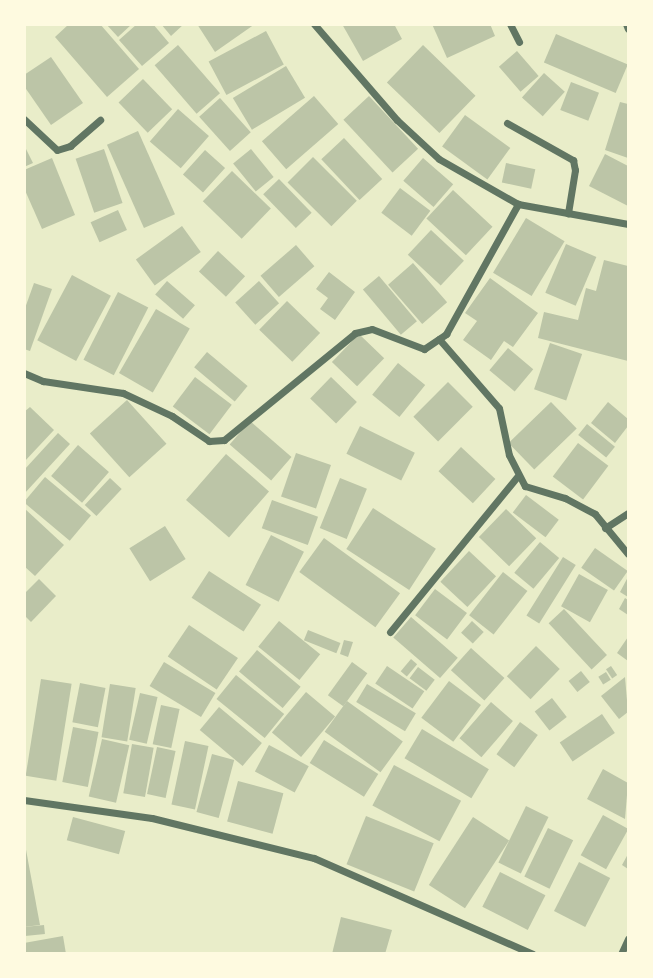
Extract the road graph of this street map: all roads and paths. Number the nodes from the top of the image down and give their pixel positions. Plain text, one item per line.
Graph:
1 (314, 24) edge
2 (510, 24) edge
3 (626, 24) edge
4 (628, 29) edge
5 (519, 42) dead end
6 (24, 120) edge
7 (100, 120) dead end
8 (507, 123) dead end
9 (518, 204) junction
10 (568, 213) junction
11 (628, 224) edge
12 (439, 339) junction
13 (24, 373) edge
14 (517, 477) junction
15 (628, 513) edge
16 (605, 528) junction
17 (628, 554) edge
18 (390, 632) dead end
19 (24, 800) edge
20 (628, 939) edge
21 (533, 954) edge
22 (621, 954) edge

1 - 9 street
2 - 5 street
3 - 4 street
6 - 7 street
8 - 10 street
9 - 10 street
9 - 12 street
10 - 11 street
12 - 13 street
12 - 14 street
14 - 16 street
14 - 18 street
15 - 16 street
16 - 17 street
19 - 21 street
20 - 22 street

